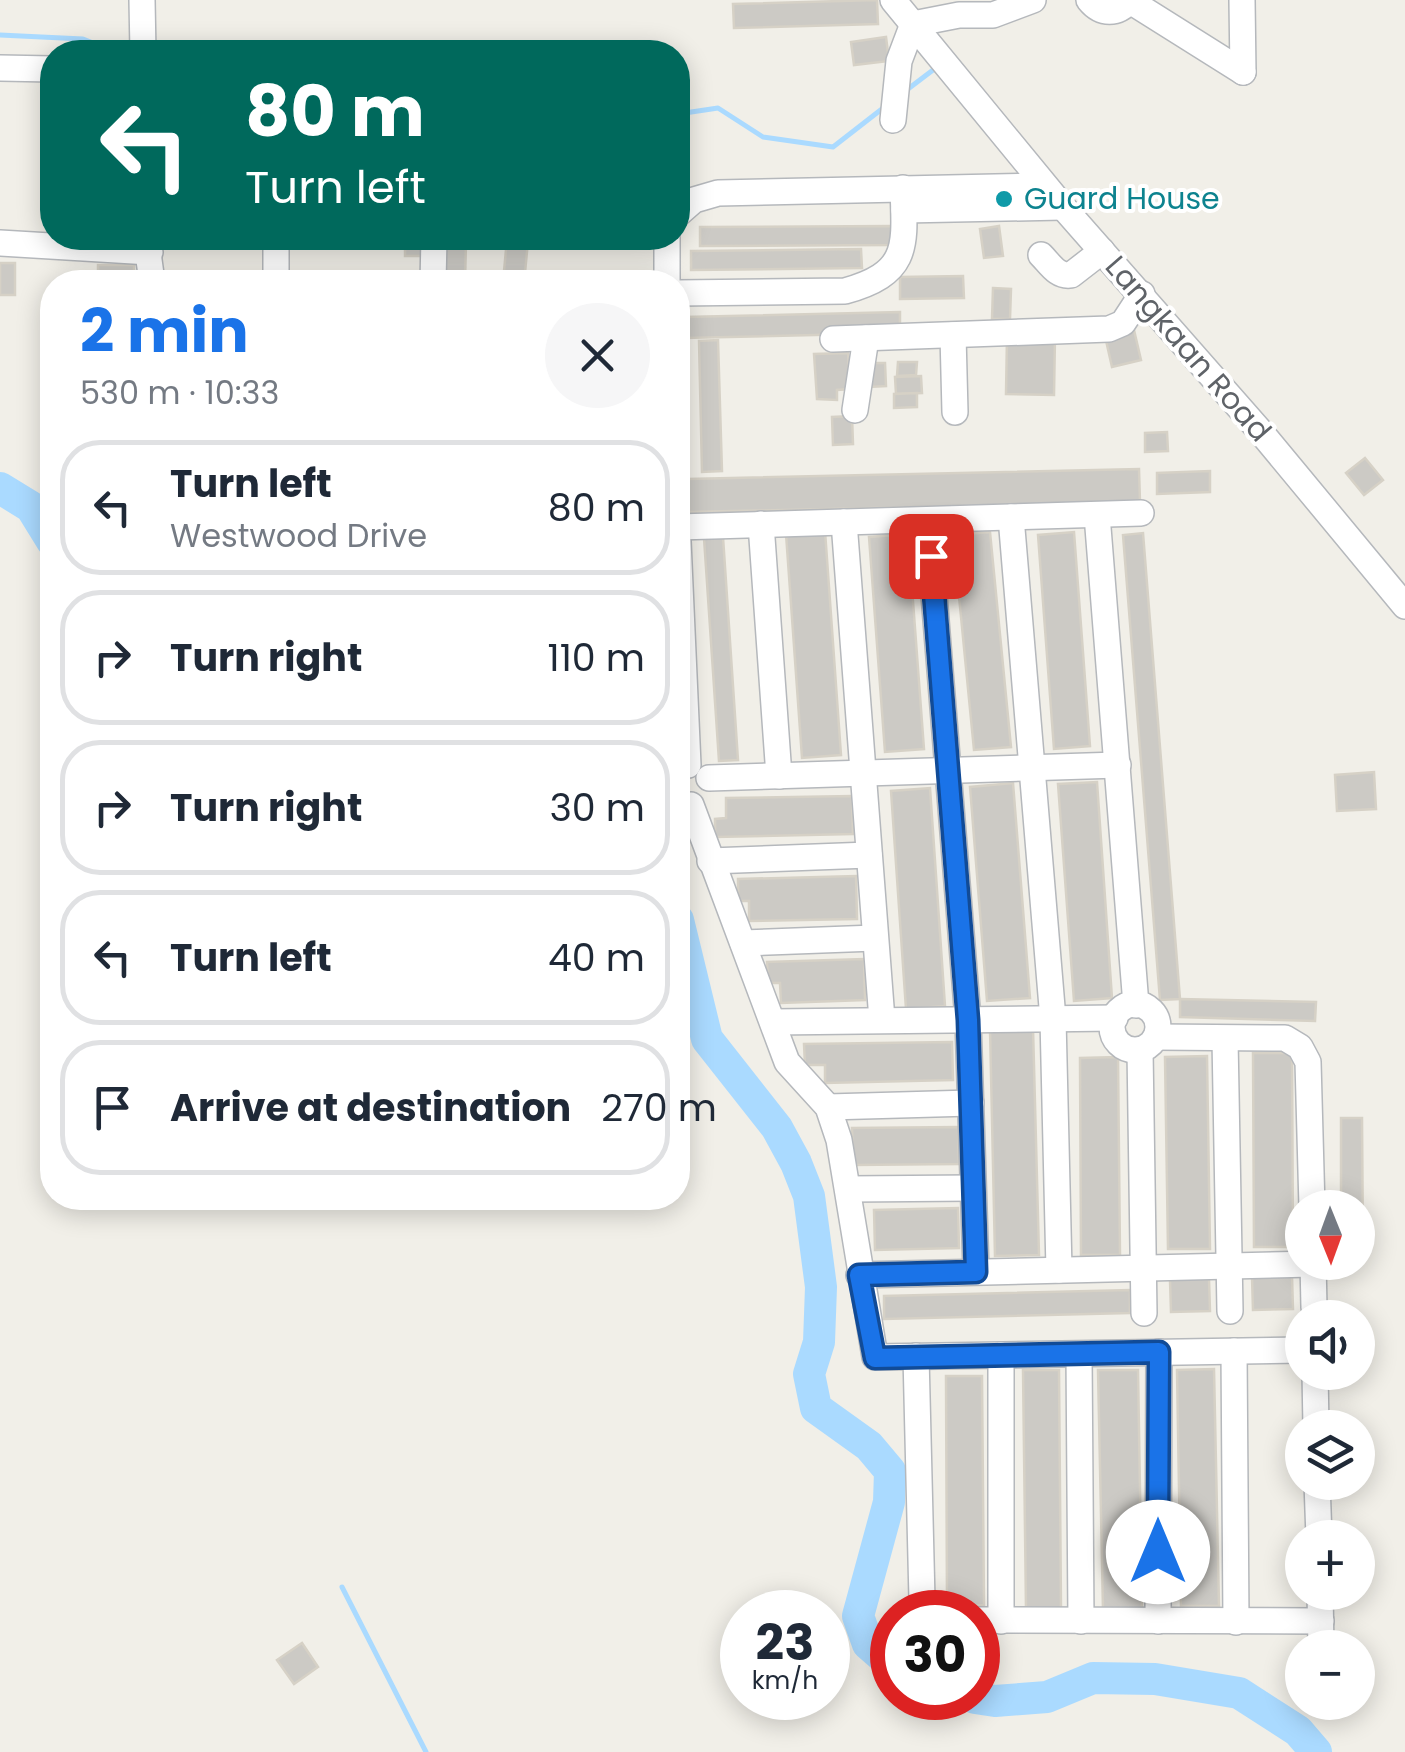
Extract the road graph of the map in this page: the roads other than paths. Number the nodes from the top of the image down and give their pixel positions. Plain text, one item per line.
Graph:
1 (142, 0) edge
2 (1033, 0) edge
3 (1089, 0) edge
4 (1130, 0) edge
5 (1242, 0) edge
6 (906, 8) edge
7 (143, 40) edge
8 (0, 68) edge
9 (40, 69) edge
10 (892, 120) dead end
11 (1045, 186) junction
12 (987, 197) junction
13 (904, 199) junction
14 (690, 204) edge
15 (1062, 207) junction
16 (0, 243) edge
17 (40, 244) edge
18 (1102, 251) junction
19 (1041, 254) dead end
20 (690, 293) edge
21 (1142, 294) junction
22 (953, 335) junction
23 (866, 338) junction
24 (832, 339) dead end
25 (855, 410) dead end
26 (956, 412) dead end
27 (1141, 513) dead end
28 (1098, 515) junction
29 (1011, 518) junction
30 (928, 520) junction
31 (844, 522) junction
32 (761, 524) junction
33 (690, 527) edge
34 (1405, 606) edge
35 (1118, 765) junction
36 (1032, 768) junction
37 (949, 770) junction
38 (691, 771) edge
39 (863, 774) junction
40 (779, 776) junction
41 (690, 801) edge
42 (690, 816) edge
43 (869, 855) junction
44 (710, 861) junction
45 (876, 938) junction
46 (743, 942) junction
47 (1125, 1011) junction
48 (1053, 1019) junction
49 (882, 1020) junction
50 (968, 1020) junction
51 (773, 1022) junction
52 (1225, 1039) junction
53 (1148, 1044) junction
54 (971, 1104) junction
55 (828, 1108) junction
56 (973, 1188) junction
57 (848, 1189) junction
58 (1312, 1190) edge
59 (1285, 1264) edge
60 (1229, 1266) junction
61 (1143, 1268) junction
62 (1059, 1270) junction
63 (976, 1272) junction
64 (859, 1275) junction
65 (1230, 1311) dead end
66 (1144, 1313) dead end
67 (1285, 1350) edge
68 (1234, 1351) junction
69 (1159, 1352) junction
70 (1079, 1354) junction
71 (1000, 1355) junction
72 (916, 1356) junction
73 (922, 1590) edge
74 (990, 1590) edge
75 (1320, 1610) edge
76 (1000, 1620) edge
77 (1081, 1621) junction
78 (1158, 1621) junction
79 (1320, 1621) junction
80 (1236, 1622) junction
81 (1320, 1630) edge

1 - 7 street
2 - 6 street
3 - 4 street
4 - 5 street
6 - 10 street
6 - 11 street, Langkaan Road
8 - 9 street
11 - 12 street
11 - 15 street, Langkaan Road
12 - 13 street
12 - 15 street
13 - 14 street
13 - 20 street
15 - 18 street, Langkaan Road
16 - 17 street
18 - 19 street
18 - 21 street, Langkaan Road
21 - 22 street
21 - 34 street, Langkaan Road
22 - 23 street
22 - 26 street
23 - 24 street
23 - 25 street
27 - 28 street
28 - 29 street
28 - 35 street
29 - 30 street
29 - 36 street
30 - 31 street
30 - 37 street
31 - 32 street
31 - 39 street
32 - 33 street
32 - 40 street
35 - 36 street
35 - 47 street
36 - 37 street
36 - 48 street
37 - 39 street
37 - 50 street
38 - 40 street
38 - 41 street
39 - 40 street
39 - 43 street
42 - 44 street
43 - 44 street
43 - 45 street
44 - 46 street
45 - 46 street
45 - 49 street
46 - 51 street
47 - 48 street
47 - 53 street
47 - 53 street
48 - 50 street
48 - 62 street
49 - 50 street
49 - 51 street
50 - 54 street
51 - 55 street
52 - 53 street
52 - 58 street
52 - 60 street
53 - 61 street
54 - 55 street
54 - 56 street
55 - 57 street
56 - 57 street
56 - 63 street
57 - 64 street
59 - 60 street
60 - 61 street
60 - 65 street
61 - 62 street
61 - 66 street
62 - 63 street
63 - 64 street
64 - 72 street
67 - 68 street
68 - 69 street
68 - 80 street
69 - 70 street
69 - 78 street
70 - 71 street
70 - 77 street
71 - 72 street
71 - 74 street
72 - 73 street
75 - 79 street
76 - 77 street
77 - 78 street
78 - 80 street
79 - 80 street
79 - 81 street

